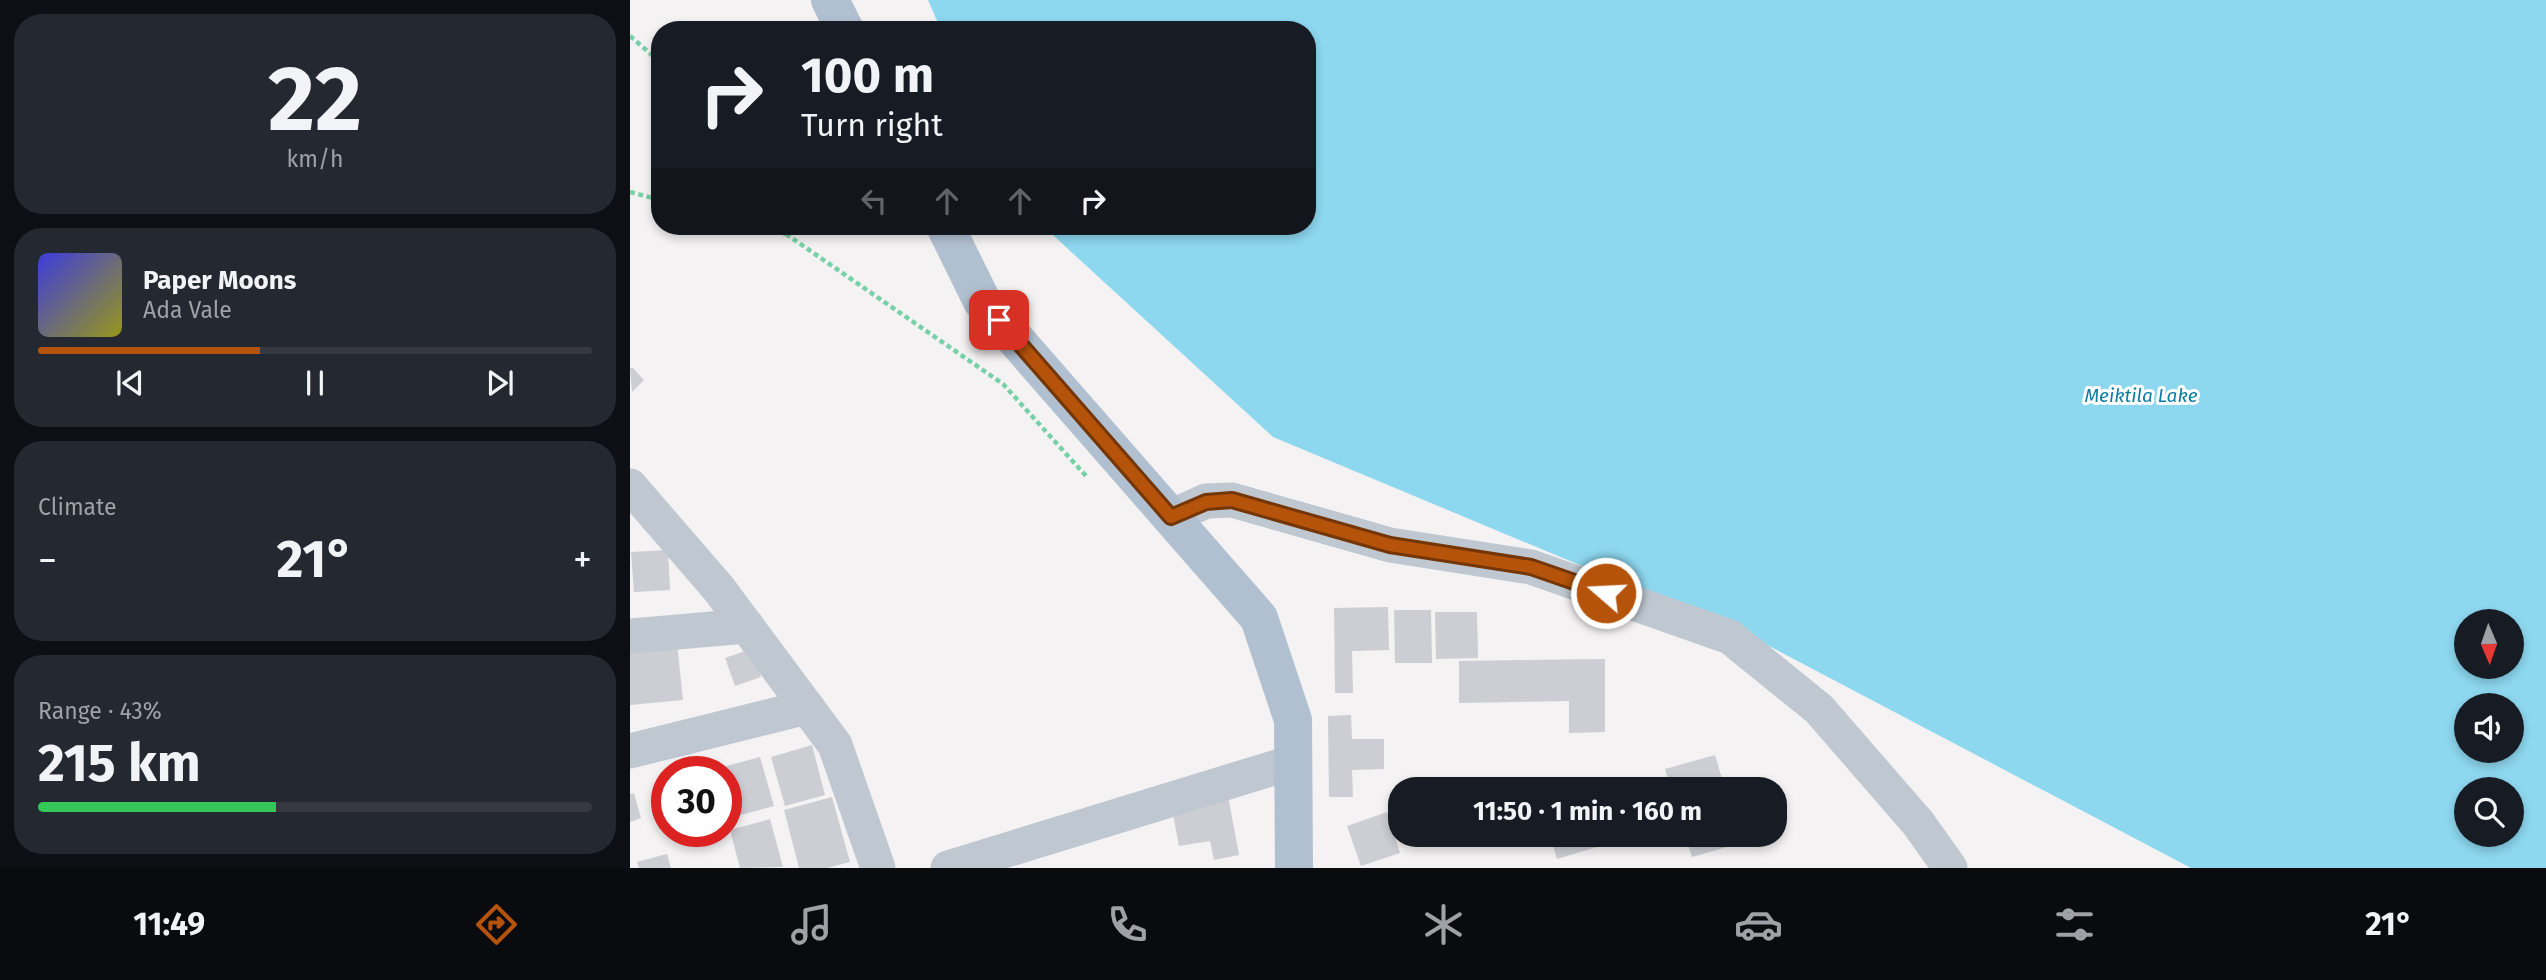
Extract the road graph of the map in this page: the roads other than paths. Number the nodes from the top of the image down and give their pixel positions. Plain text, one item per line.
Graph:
1 (830, 0) edge
2 (840, 21) edge
3 (949, 235) edge
4 (630, 486) edge
5 (1171, 517) junction
6 (747, 626) junction
7 (630, 636) edge
8 (807, 707) junction
9 (630, 751) edge
10 (1293, 762) junction
11 (878, 868) edge
12 (948, 868) edge
13 (1294, 868) edge
14 (1950, 868) edge

1 - 2 main road
3 - 5 main road
4 - 6 street
5 - 10 main road
5 - 14 street
6 - 7 street
6 - 8 street
8 - 9 street
8 - 11 street
10 - 12 street
10 - 13 main road

